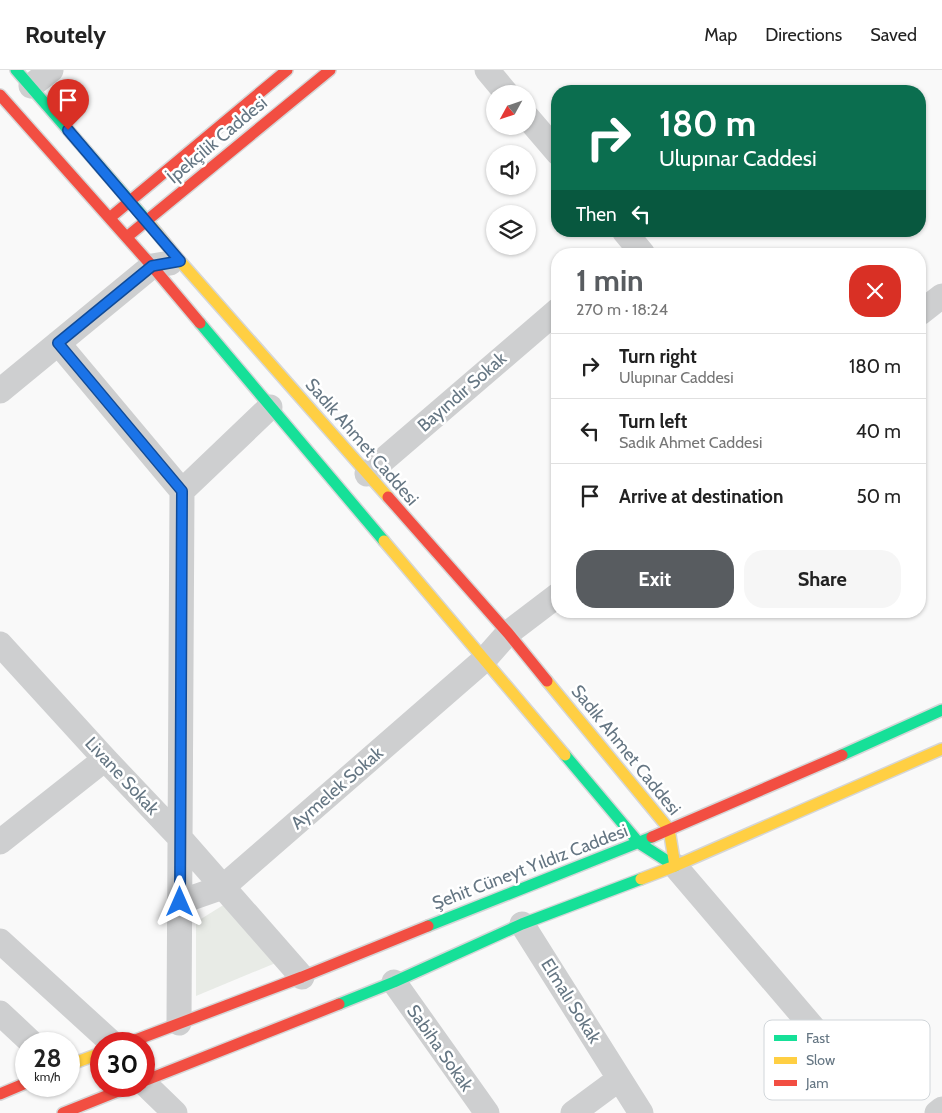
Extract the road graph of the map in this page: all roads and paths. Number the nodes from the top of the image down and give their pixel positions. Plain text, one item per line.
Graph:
1 (51, 70) edge
2 (288, 70) edge
3 (330, 70) edge
4 (486, 70) edge
5 (24, 78) edge
6 (499, 85) edge
7 (0, 95) edge
8 (536, 127) edge
9 (551, 145) edge
10 (130, 202) junction
11 (110, 218) junction
12 (147, 221) junction
13 (127, 237) junction
14 (180, 261) junction
15 (152, 266) junction
16 (942, 296) edge
17 (926, 308) edge
18 (551, 316) edge
19 (58, 343) junction
20 (0, 391) edge
21 (270, 407) junction
22 (367, 474) junction
23 (182, 491) junction
24 (551, 600) edge
25 (508, 634) junction
26 (0, 644) edge
27 (485, 659) junction
28 (942, 710) edge
29 (942, 749) edge
30 (105, 759) junction
31 (669, 829) junction
32 (180, 838) junction
33 (0, 842) edge
34 (640, 843) junction
35 (675, 866) junction
36 (223, 887) junction
37 (180, 902) junction
38 (522, 924) junction
39 (0, 941) edge
40 (302, 977) junction
41 (394, 982) junction
42 (0, 1013) edge
43 (807, 1020) edge
44 (179, 1023) junction
45 (20, 1032) edge
46 (100, 1032) edge
47 (155, 1032) edge
48 (155, 1078) edge
49 (619, 1079) junction
50 (15, 1088) edge
51 (155, 1093) edge
52 (0, 1094) edge
53 (105, 1097) edge
54 (942, 1109) edge
55 (73, 1111) edge
56 (175, 1113) edge
57 (487, 1113) edge
58 (573, 1113) edge
59 (641, 1113) edge
60 (937, 1113) edge

1 - 5 street
2 - 10 main road, İpekçilik Caddesi
3 - 12 main road, İpekçilik Caddesi
4 - 6 street
5 - 10 main road, Sadık Ahmet Caddesi
7 - 11 main road
8 - 9 street
10 - 11 main road, İpekçilik Caddesi
10 - 12 main road, Sadık Ahmet Caddesi
11 - 13 main road
12 - 13 main road, İpekçilik Caddesi
12 - 14 main road, Sadık Ahmet Caddesi
13 - 15 main road
14 - 15 street
14 - 22 main road, Sadık Ahmet Caddesi
15 - 19 street
15 - 21 main road
16 - 17 street
18 - 22 street, Bayındır Sokak
19 - 20 street
19 - 23 street
21 - 23 street
21 - 27 main road
22 - 25 main road, Sadık Ahmet Caddesi
23 - 32 street
24 - 25 street, Aymelek Sokak
25 - 27 street, Aymelek Sokak
25 - 31 main road, Sadık Ahmet Caddesi
26 - 30 street, Livane Sokak
27 - 34 main road
27 - 36 street, Aymelek Sokak
28 - 31 main road, Şehit Cüneyt Yıldız Caddesi
29 - 35 main road
30 - 32 street, Livane Sokak
30 - 33 street
31 - 34 main road, Şehit Cüneyt Yıldız Caddesi
31 - 35 main road, Sadık Ahmet Caddesi
32 - 36 street, Livane Sokak
32 - 37 street
34 - 35 main road
34 - 40 main road, Şehit Cüneyt Yıldız Caddesi
35 - 38 main road
35 - 43 street
36 - 37 street, Aymelek Sokak
36 - 40 street, Livane Sokak
37 - 44 street
38 - 41 main road
38 - 49 street, Elmalı Sokak
39 - 46 street
40 - 44 main road, Şehit Cüneyt Yıldız Caddesi
41 - 48 main road
41 - 57 street, Sabiha Sokak
42 - 45 street
44 - 47 main road, Şehit Cüneyt Yıldız Caddesi
49 - 58 street
49 - 59 street, Elmalı Sokak
50 - 52 main road
51 - 56 street
53 - 55 main road
54 - 60 street

